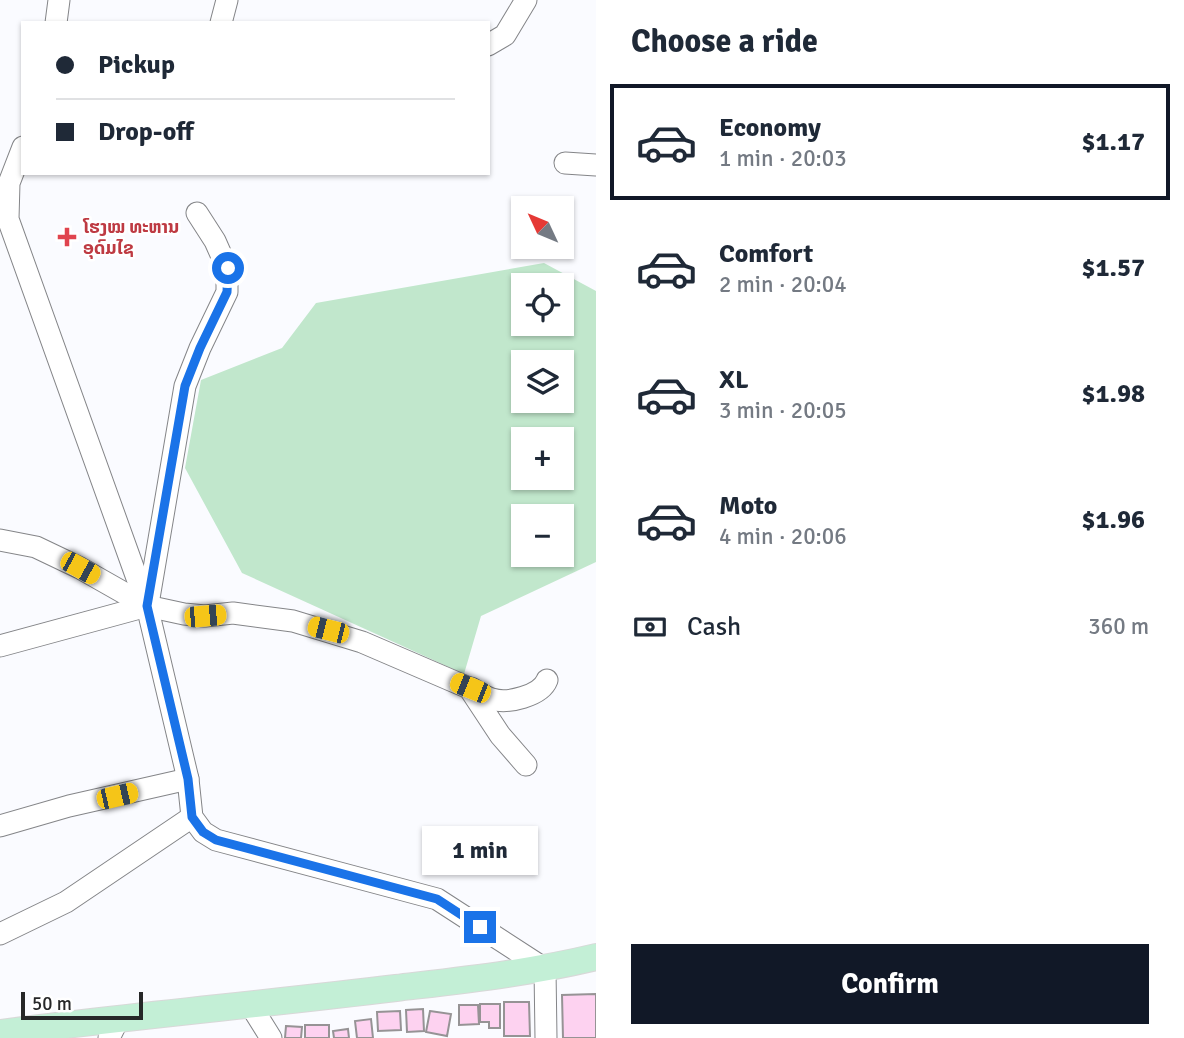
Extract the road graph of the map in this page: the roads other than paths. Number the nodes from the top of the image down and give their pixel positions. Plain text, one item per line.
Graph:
1 (59, 0) edge
2 (227, 0) edge
3 (526, 0) edge
4 (56, 21) edge
5 (222, 21) edge
6 (490, 44) edge
7 (21, 152) edge
8 (565, 163) dead end
9 (596, 165) edge
10 (197, 214) dead end
11 (0, 540) edge
12 (147, 606) junction
13 (0, 646) edge
14 (547, 680) dead end
15 (470, 688) junction
16 (526, 765) dead end
17 (188, 779) junction
18 (192, 817) junction
19 (0, 827) edge
20 (0, 934) edge
21 (596, 957) edge
22 (545, 969) junction
23 (251, 1006) junction
24 (114, 1028) edge
25 (0, 1033) edge
26 (271, 1038) edge
27 (546, 1038) edge

1 - 4 street
2 - 5 street
3 - 6 street
7 - 12 street
8 - 9 street
10 - 12 street
11 - 12 street
12 - 13 street
12 - 15 street
12 - 17 street
14 - 15 street
15 - 16 street
17 - 18 street
17 - 19 street
18 - 20 street
18 - 22 street
21 - 22 main road
22 - 23 main road
22 - 27 street
23 - 24 main road
23 - 26 street
24 - 25 main road

